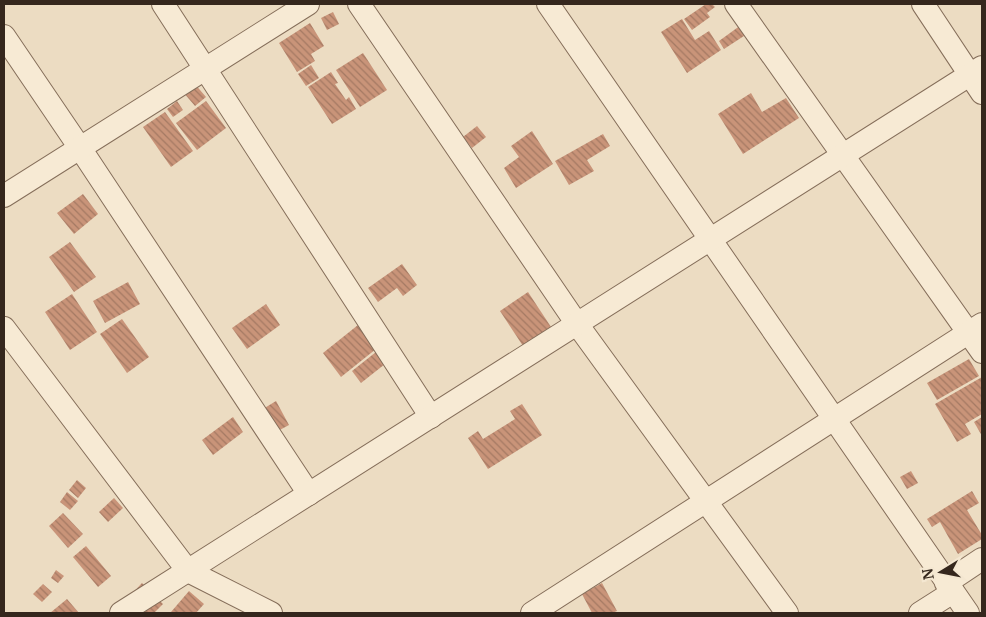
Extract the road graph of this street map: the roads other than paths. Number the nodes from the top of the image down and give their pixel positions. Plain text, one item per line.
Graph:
1 (163, 4) edge
2 (308, 4) edge
3 (359, 4) edge
4 (548, 4) edge
5 (736, 4) edge
6 (923, 4) edge
7 (4, 36) edge
8 (206, 68) junction
9 (978, 78) edge
10 (80, 148) junction
11 (842, 156) junction
12 (4, 196) edge
13 (710, 240) junction
14 (577, 324) junction
15 (4, 328) edge
16 (975, 328) edge
17 (982, 352) edge
18 (431, 417) junction
19 (834, 420) junction
20 (309, 494) junction
21 (706, 502) junction
22 (982, 559) edge
23 (188, 570) junction
24 (950, 587) junction
25 (121, 613) edge
26 (271, 613) edge
27 (532, 613) edge
28 (787, 613) edge
29 (920, 613) edge
30 (968, 613) edge

1 - 8 street
2 - 8 street
3 - 14 street
4 - 13 street
5 - 11 street
6 - 9 street
7 - 10 street
8 - 10 street
8 - 18 street
9 - 11 street
10 - 12 street
10 - 20 street
11 - 13 street
11 - 16 street
13 - 14 street
13 - 19 street
14 - 18 street
14 - 21 street
15 - 23 street
16 - 17 street
16 - 19 street
18 - 20 street
19 - 21 street
19 - 24 street
20 - 23 street
21 - 27 street
21 - 28 street
22 - 24 street
23 - 25 street
23 - 26 street
24 - 29 street
24 - 30 street

